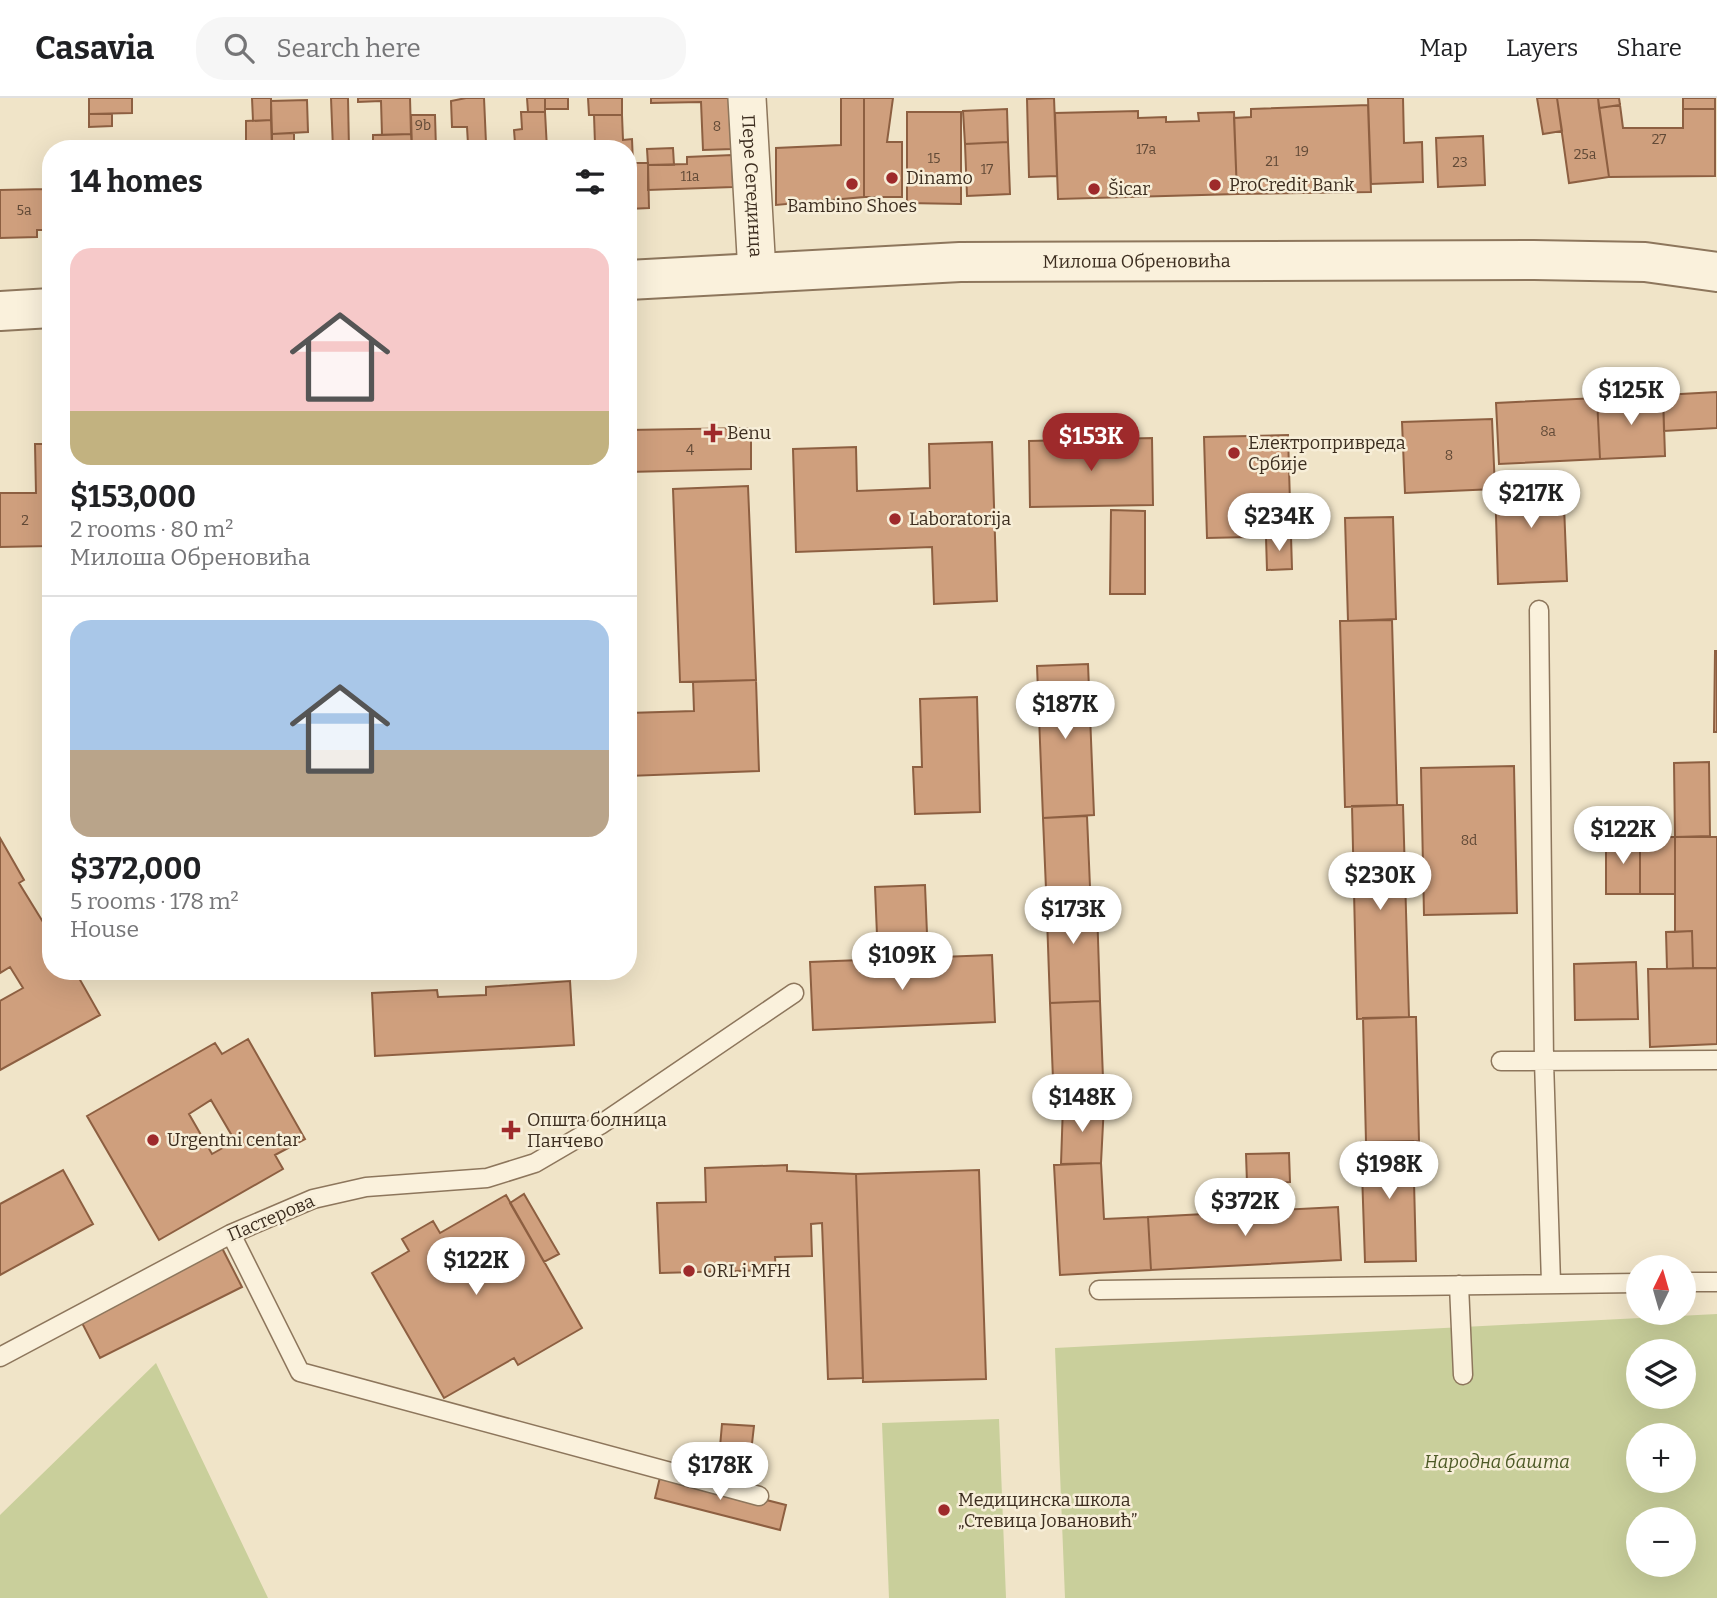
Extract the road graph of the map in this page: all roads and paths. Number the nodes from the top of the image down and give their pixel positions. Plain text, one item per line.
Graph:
1 (747, 98) edge
2 (1713, 269) edge
3 (757, 273) junction
4 (637, 280) edge
5 (42, 309) edge
6 (0, 311) edge
7 (1539, 610) dead end
8 (794, 993) dead end
9 (1717, 1060) edge
10 (1501, 1061) dead end
11 (1544, 1061) junction
12 (231, 1234) junction
13 (1696, 1282) edge
14 (1717, 1282) edge
15 (1551, 1283) junction
16 (1626, 1283) edge
17 (1459, 1285) junction
18 (1100, 1290) dead end
19 (0, 1357) edge
20 (1462, 1375) dead end
21 (759, 1496) dead end

1 - 3 street, Пере Сегединца
2 - 3 street, Милоша Обреновића
3 - 4 street, Милоша Обреновића
5 - 6 street
7 - 11 lane
8 - 12 lane, Пастерова
9 - 11 lane
10 - 11 lane
11 - 15 lane
12 - 19 lane, Пастерова
12 - 21 lane
13 - 14 lane
15 - 16 lane
15 - 17 lane
17 - 18 lane
17 - 20 lane

